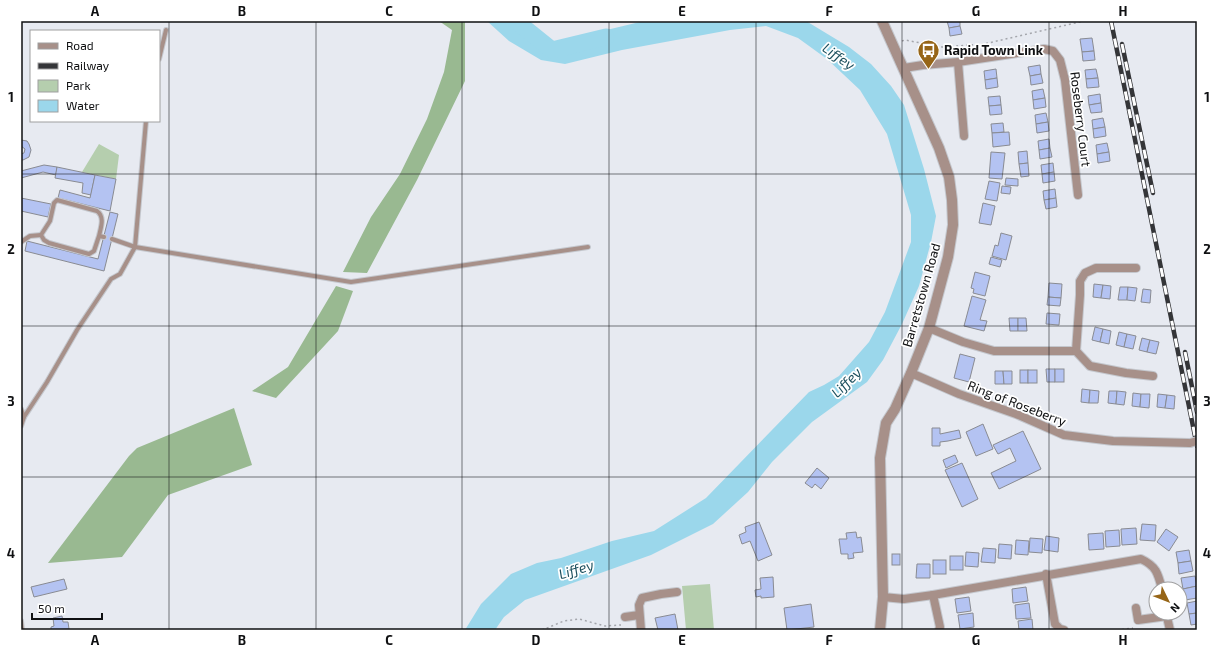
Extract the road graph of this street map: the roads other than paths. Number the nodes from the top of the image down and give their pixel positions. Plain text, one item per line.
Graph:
1 (882, 21) edge
2 (166, 30) dead end
3 (160, 55) edge
4 (958, 62) junction
5 (904, 68) junction
6 (146, 122) edge
7 (964, 136) dead end
8 (1078, 195) dead end
9 (42, 235) junction
10 (99, 236) junction
11 (104, 237) dead end
12 (112, 239) dead end
13 (21, 242) edge
14 (135, 247) junction
15 (588, 247) dead end
16 (1136, 268) dead end
17 (929, 328) junction
18 (1076, 351) junction
19 (911, 373) junction
20 (1153, 376) dead end
21 (21, 409) edge
22 (24, 417) junction
23 (21, 426) edge
24 (1194, 442) edge
25 (1046, 574) junction
26 (1160, 581) edge
27 (677, 592) dead end
28 (933, 595) junction
29 (883, 597) junction
30 (1136, 608) dead end
31 (638, 615) junction
32 (625, 617) road end
33 (1148, 618) edge
34 (21, 621) edge
35 (22, 630) edge
36 (641, 630) edge
37 (880, 630) edge
38 (939, 630) edge
39 (1064, 630) edge

1 - 5 street, Barretstown Road
2 - 3 lane
4 - 5 street, Roseberry Court
4 - 7 street
4 - 8 street, Roseberry Court
5 - 17 street, Barretstown Road
6 - 14 lane
9 - 10 lane
9 - 10 lane
9 - 13 lane
10 - 11 lane
12 - 14 lane
14 - 15 lane
14 - 22 lane
16 - 18 street
17 - 18 street
17 - 19 street, Barretstown Road
18 - 20 street
19 - 24 street, Ring of Roseberry
19 - 29 street, Barretstown Road
21 - 22 lane
22 - 23 lane
25 - 26 street
25 - 28 street
25 - 39 street
27 - 31 street
28 - 29 street
28 - 38 street
29 - 37 street, Barretstown Road
30 - 33 street
31 - 32 street
31 - 36 street
34 - 35 lane

